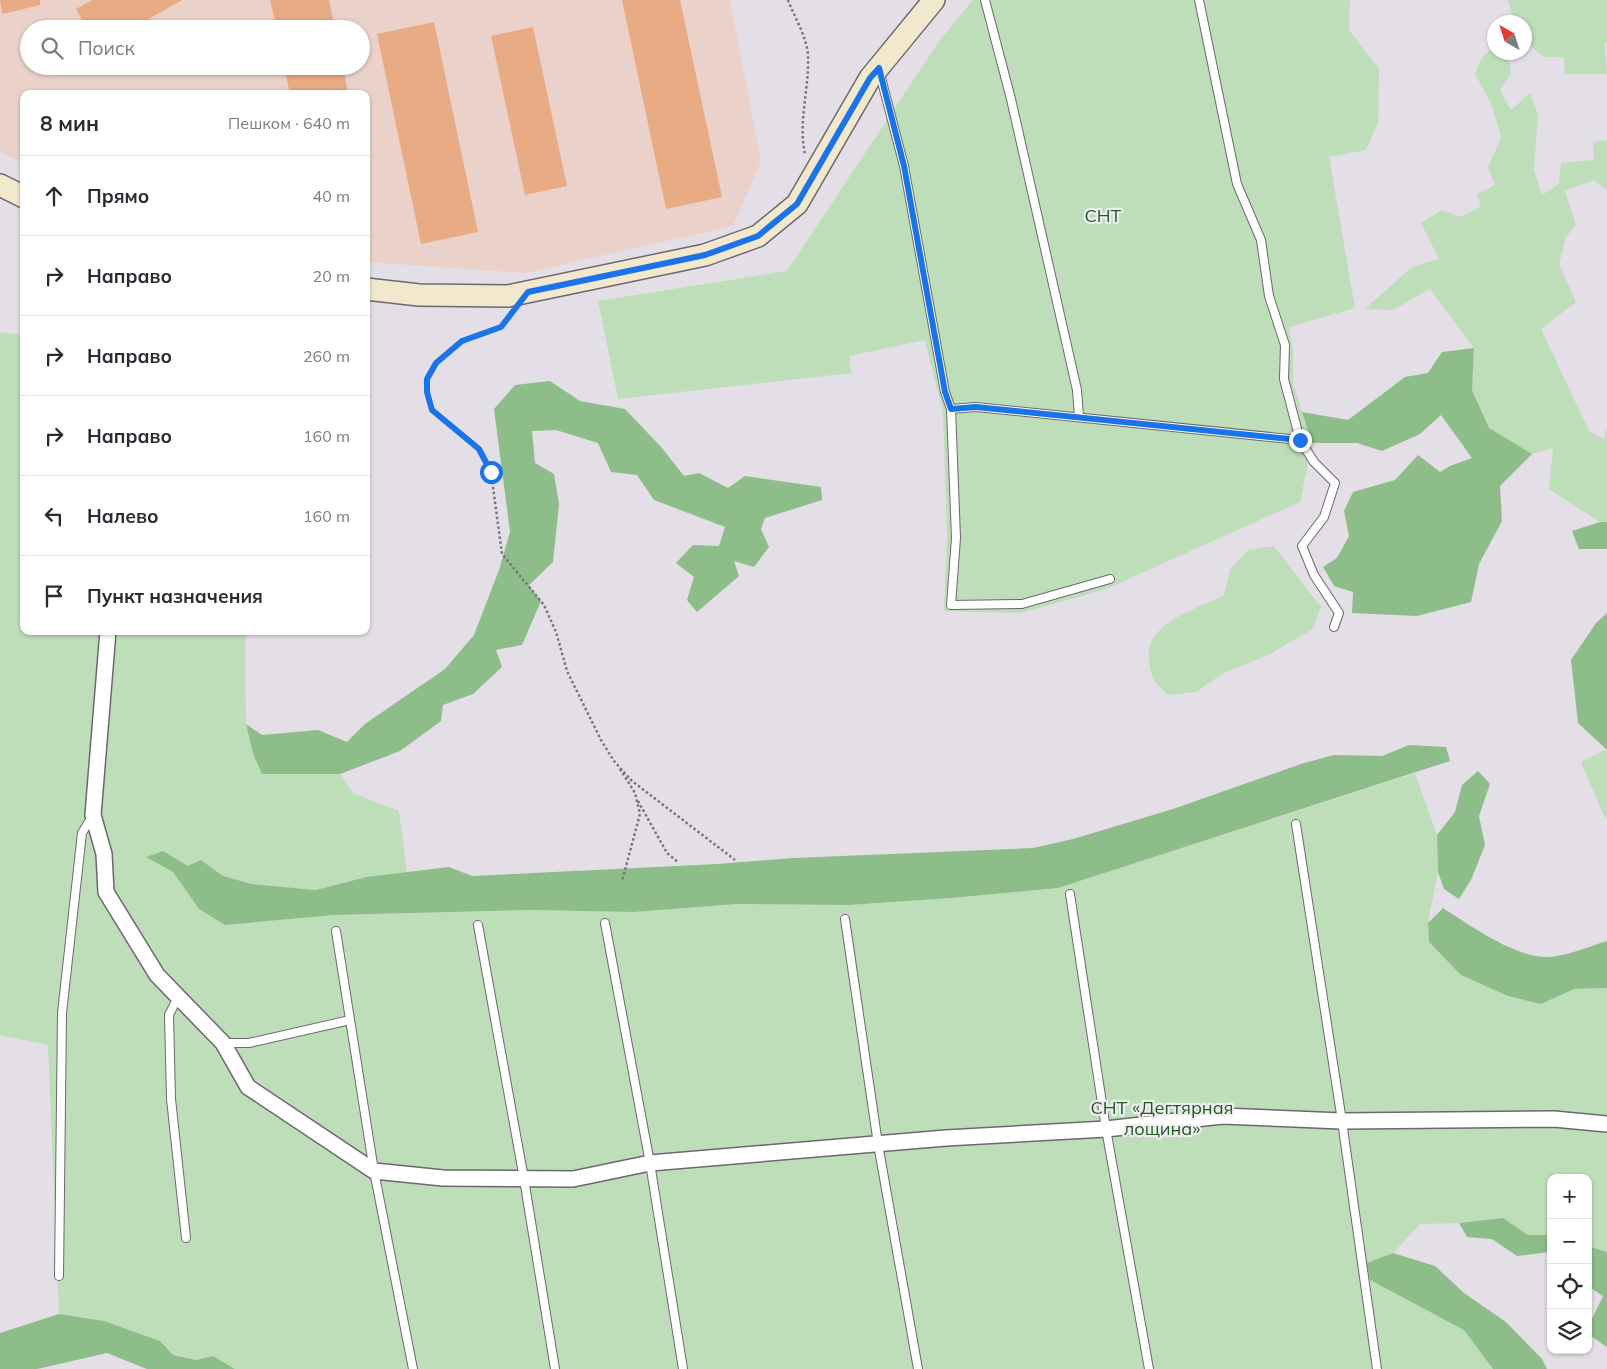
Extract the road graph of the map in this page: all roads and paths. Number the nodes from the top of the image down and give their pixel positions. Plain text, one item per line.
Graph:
1 (788, 0) edge
2 (934, 0) edge
3 (985, 0) edge
4 (1199, 0) edge
5 (879, 68) junction
6 (815, 172) junction
7 (0, 185) edge
8 (20, 195) edge
9 (370, 289) edge
10 (528, 292) junction
11 (951, 409) junction
12 (1079, 418) junction
13 (1300, 440) junction
14 (1110, 579) dead end
15 (1334, 628) dead end
16 (108, 635) edge
17 (614, 761) junction
18 (635, 793) junction
19 (93, 815) junction
20 (1296, 824) dead end
21 (735, 860) dead end
22 (678, 862) dead end
23 (622, 880) dead end
24 (1070, 894) dead end
25 (845, 919) dead end
26 (605, 923) dead end
27 (478, 926) dead end
28 (336, 931) dead end
29 (178, 997) junction
30 (350, 1020) junction
31 (223, 1043) junction
32 (1342, 1121) junction
33 (1607, 1124) edge
34 (1106, 1130) junction
35 (878, 1144) junction
36 (650, 1164) junction
37 (374, 1171) junction
38 (524, 1179) junction
39 (186, 1238) dead end
40 (59, 1276) dead end
41 (413, 1369) edge
42 (555, 1369) edge
43 (683, 1369) edge
44 (918, 1369) edge
45 (1149, 1369) edge
46 (1377, 1369) edge

1 - 6 path
2 - 5 street
3 - 12 lane
4 - 13 lane
5 - 6 street
5 - 11 lane
6 - 10 street
7 - 8 street
9 - 10 street
10 - 17 path
11 - 12 lane
11 - 14 lane
12 - 13 lane
13 - 15 lane
16 - 19 street
17 - 18 path
17 - 21 path
18 - 22 path
18 - 23 path
19 - 29 street
19 - 40 lane
20 - 32 lane
24 - 34 lane
25 - 35 lane
26 - 36 lane
27 - 38 lane
28 - 30 lane
29 - 31 street
29 - 39 lane
30 - 31 lane
30 - 37 lane
31 - 37 street
32 - 33 street
32 - 34 street
32 - 46 lane
34 - 35 street
34 - 45 lane
35 - 36 street
35 - 44 lane
36 - 38 street
36 - 43 lane
37 - 38 street
37 - 41 lane
38 - 42 lane

